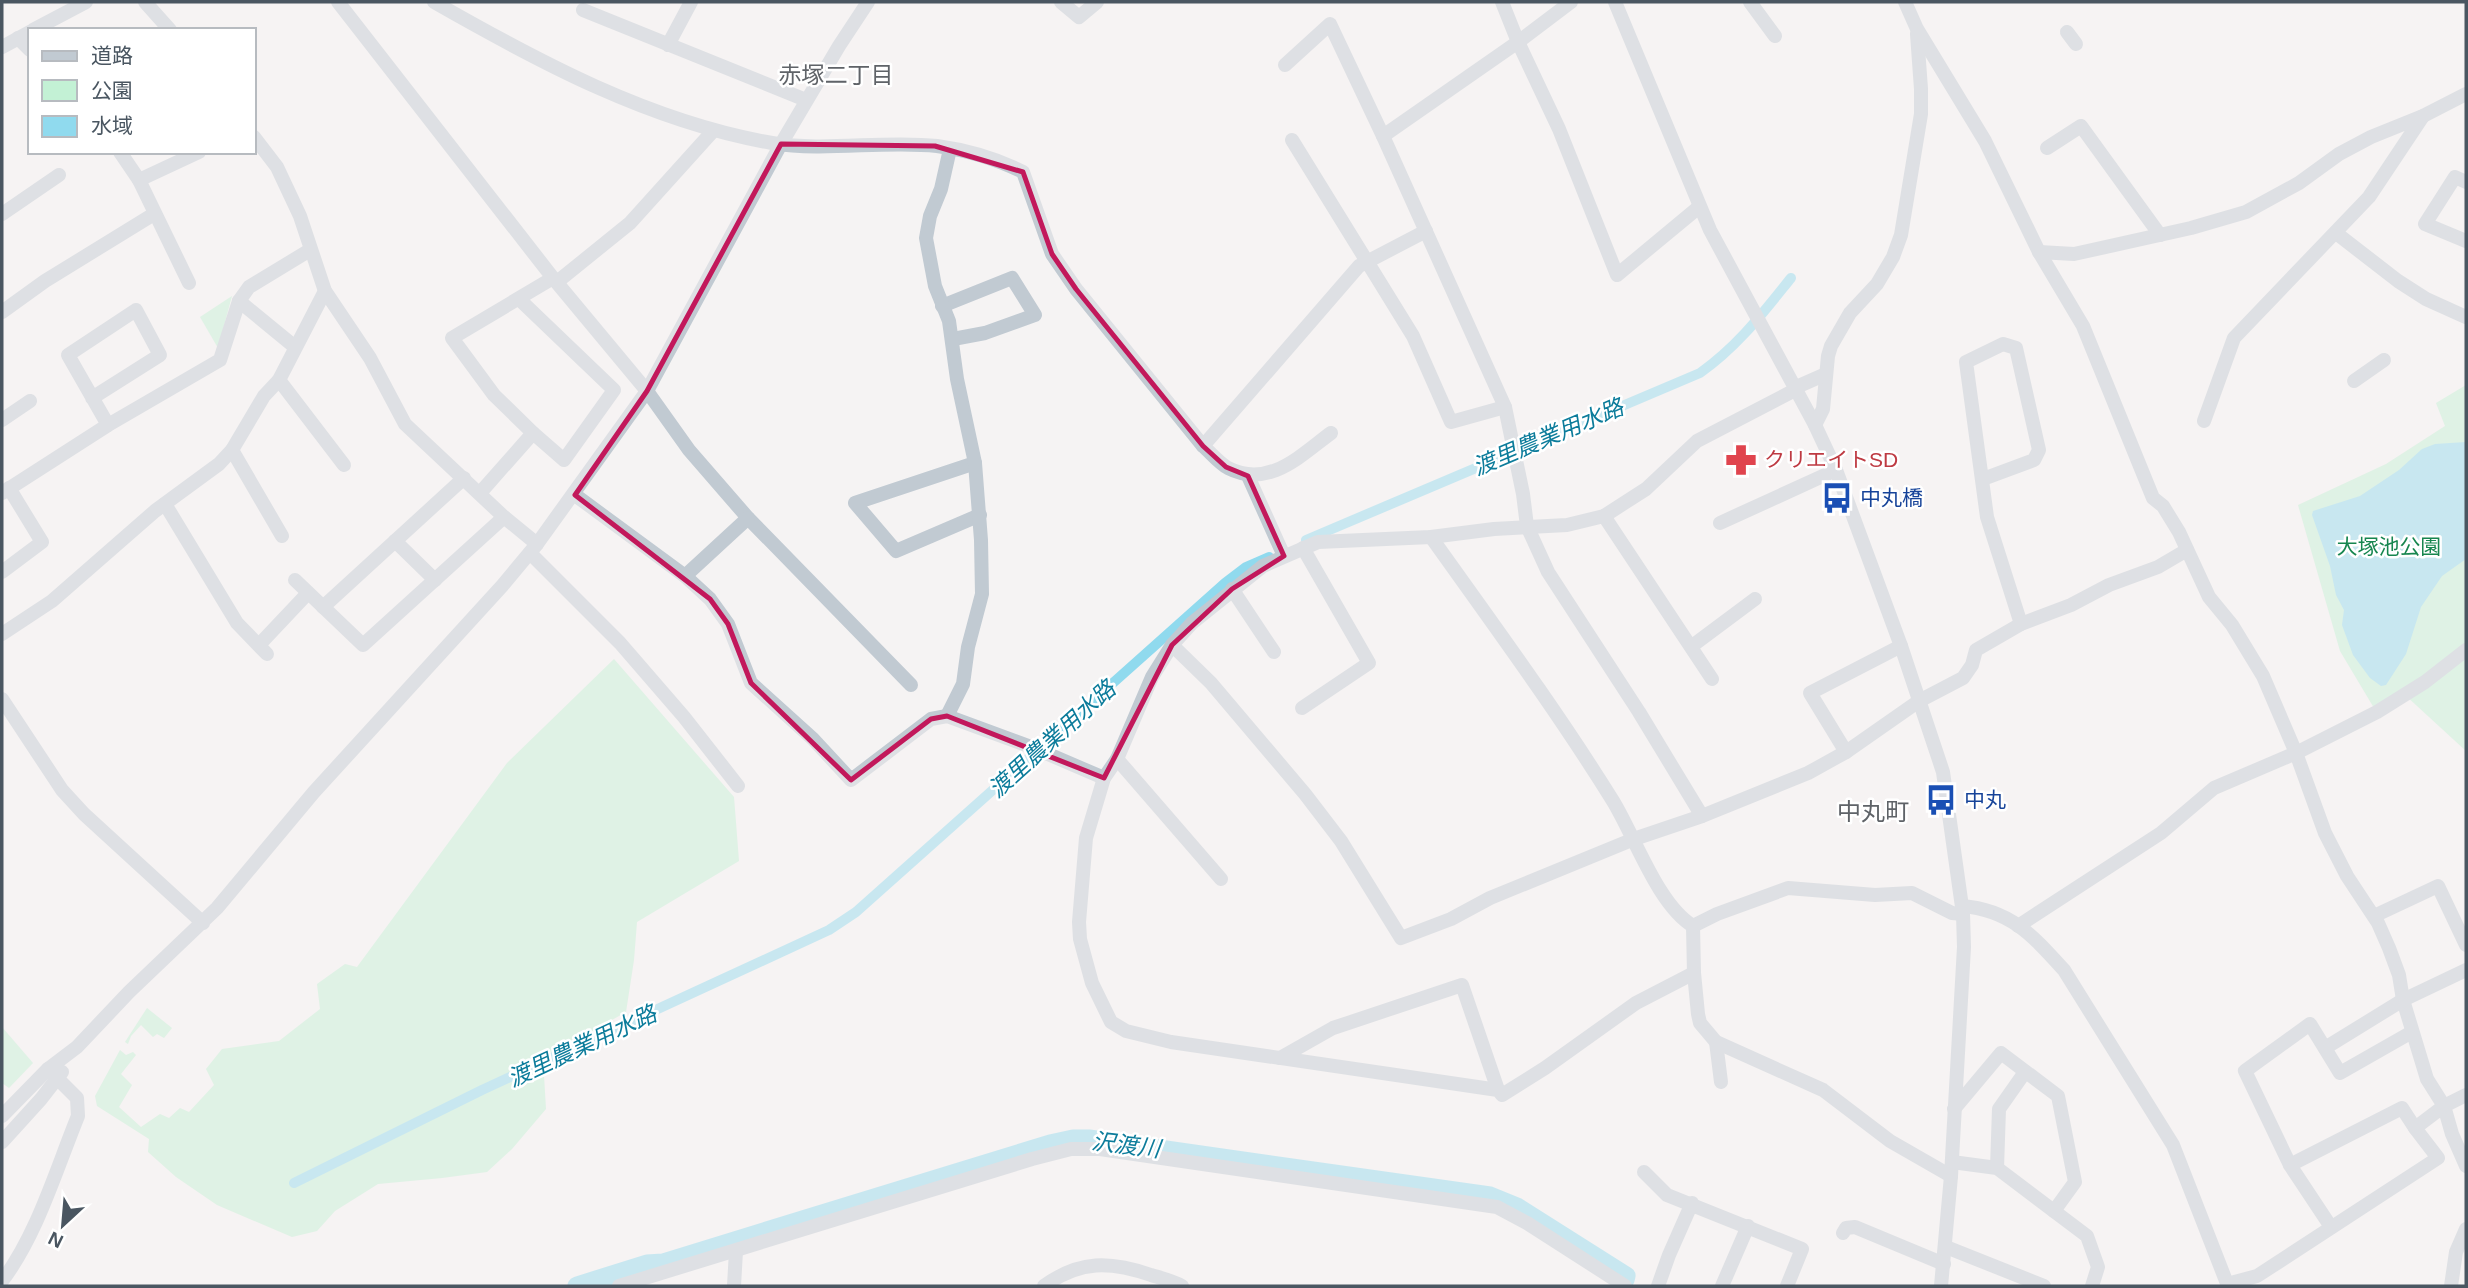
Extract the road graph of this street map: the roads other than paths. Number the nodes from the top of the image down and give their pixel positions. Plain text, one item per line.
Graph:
1 (86, 2) edge
2 (145, 2) edge
3 (338, 2) edge
4 (434, 2) edge
5 (691, 2) edge
6 (869, 2) edge
7 (1061, 2) edge
8 (1097, 2) edge
9 (1503, 2) edge
10 (1571, 2) edge
11 (1615, 2) edge
12 (1750, 2) edge
13 (1905, 2) edge
14 (583, 10) dead end
15 (37, 28) edge
16 (168, 28) edge
17 (1917, 29) junction
18 (2067, 32) dead end
19 (27, 33) edge
20 (1775, 36) dead end
21 (1518, 43) junction
22 (2076, 44) dead end
23 (668, 45) junction
24 (2, 47) edge
25 (1285, 65) dead end
26 (2466, 94) edge
27 (806, 100) junction
28 (2423, 116) junction
29 (713, 131) junction
30 (1383, 136) junction
31 (256, 140) edge
32 (1292, 140) dead end
33 (781, 144) junction
34 (2047, 148) dead end
35 (950, 149) junction
36 (121, 154) edge
37 (195, 154) edge
38 (59, 175) dead end
39 (139, 180) junction
40 (2466, 181) edge
41 (1699, 207) junction
42 (2, 214) edge
43 (155, 214) junction
44 (1426, 231) junction
45 (2336, 233) junction
46 (2160, 235) junction
47 (2466, 242) edge
48 (310, 250) junction
49 (2039, 252) junction
50 (1367, 261) junction
51 (555, 280) junction
52 (189, 283) dead end
53 (325, 290) junction
54 (519, 299) junction
55 (239, 301) junction
56 (943, 306) junction
57 (2, 312) edge
58 (2466, 317) edge
59 (953, 339) junction
60 (295, 347) junction
61 (2384, 360) dead end
62 (1826, 374) junction
63 (279, 380) junction
64 (2354, 381) dead end
65 (1795, 390) junction
66 (647, 391) junction
67 (92, 398) junction
68 (30, 401) dead end
69 (1505, 407) junction
70 (2, 420) edge
71 (2204, 421) dead end
72 (108, 425) junction
73 (1815, 425) junction
74 (533, 433) junction
75 (1331, 433) dead end
76 (1203, 446) junction
77 (232, 450) junction
78 (975, 463) junction
79 (344, 465) dead end
80 (1836, 470) junction
81 (1248, 475) junction
82 (464, 478) junction
83 (1983, 479) junction
84 (6, 491) edge
85 (480, 493) junction
86 (575, 495) junction
87 (165, 503) junction
88 (980, 515) junction
89 (1604, 516) junction
90 (504, 517) junction
91 (748, 518) junction
92 (1720, 523) dead end
93 (1527, 526) junction
94 (282, 536) dead end
95 (1431, 537) junction
96 (395, 541) junction
97 (1303, 548) junction
98 (533, 549) junction
99 (2187, 550) junction
100 (1282, 552) junction
101 (2, 572) edge
102 (685, 576) junction
103 (295, 580) dead end
104 (435, 580) junction
105 (1232, 589) junction
106 (308, 593) junction
107 (1755, 599) dead end
108 (323, 607) junction
109 (2021, 624) junction
110 (2, 634) edge
111 (1172, 645) junction
112 (1692, 646) junction
113 (1901, 646) junction
114 (2466, 650) edge
115 (1274, 652) dead end
116 (1712, 678) dead end
117 (911, 685) dead end
118 (2, 699) edge
119 (1919, 701) junction
120 (1302, 708) dead end
121 (947, 716) junction
122 (1846, 752) junction
123 (2296, 753) junction
124 (1117, 759) junction
125 (1104, 778) junction
126 (738, 786) dead end
127 (1702, 816) junction
128 (1634, 839) junction
129 (1221, 879) dead end
130 (1962, 910) junction
131 (2374, 916) junction
132 (203, 923) junction
133 (1693, 926) junction
134 (2018, 926) junction
135 (2466, 945) edge
136 (2466, 970) edge
137 (1694, 972) junction
138 (2403, 1000) junction
139 (2412, 1032) junction
140 (1716, 1042) junction
141 (2325, 1048) junction
142 (1280, 1058) junction
143 (2025, 1072) junction
144 (53, 1074) junction
145 (1721, 1082) dead end
146 (1498, 1090) junction
147 (2466, 1095) edge
148 (2444, 1106) junction
149 (1954, 1109) junction
150 (2, 1116) edge
151 (2415, 1128) junction
152 (2, 1142) edge
153 (2290, 1165) junction
154 (2466, 1166) edge
155 (1997, 1168) junction
156 (1952, 1169) junction
157 (1644, 1172) dead end
158 (1692, 1203) junction
159 (2054, 1211) junction
160 (1748, 1226) junction
161 (2331, 1227) junction
162 (2466, 1228) edge
163 (1843, 1233) dead end
164 (1946, 1248) junction
165 (736, 1251) junction
166 (1944, 1264) junction
167 (7, 1265) edge
168 (2, 1281) edge
169 (2228, 1285) edge
170 (619, 1286) edge
171 (734, 1286) edge
172 (1044, 1286) edge
173 (1180, 1286) edge
174 (1625, 1286) edge
175 (1658, 1286) edge
176 (1723, 1286) edge
177 (1787, 1286) edge
178 (1941, 1286) edge
179 (2044, 1286) edge
180 (2092, 1286) edge
181 (2451, 1286) edge

1 - 15 street
2 - 16 street
3 - 51 street
4 - 29 street
5 - 23 street
6 - 27 street
7 - 8 street
9 - 21 street
10 - 21 street
11 - 41 street
12 - 20 street
13 - 17 street
14 - 23 street
17 - 49 street
17 - 62 street
18 - 22 street
19 - 24 street
21 - 30 street
21 - 41 street
23 - 27 street
25 - 30 street
26 - 28 street
27 - 33 street
28 - 45 street
28 - 46 street
29 - 33 street
29 - 51 street
30 - 44 street
31 - 48 street
32 - 50 street
33 - 35 street
33 - 66 street
34 - 46 street
35 - 56 street
35 - 76 street
36 - 39 street
37 - 39 street
38 - 42 street
39 - 43 street
40 - 47 street
41 - 65 street
43 - 52 street
43 - 57 street
44 - 50 street
44 - 69 street
45 - 58 street
45 - 71 street
46 - 49 street
48 - 53 street
48 - 55 street
49 - 99 street
50 - 69 street
50 - 76 street
51 - 54 street
51 - 66 street
53 - 60 street
53 - 82 street
54 - 74 street
54 - 74 street
55 - 60 street
55 - 72 street
56 - 59 street
56 - 59 street
59 - 78 street
60 - 63 street
61 - 64 street
62 - 65 street
62 - 73 street
63 - 77 street
63 - 79 street
65 - 73 street
65 - 89 street
66 - 86 street
66 - 91 street
67 - 67 street
67 - 72 street
68 - 70 street
69 - 93 street
72 - 84 street
73 - 80 street
74 - 85 street
75 - 81 street
76 - 81 street
77 - 87 street
77 - 94 street
78 - 88 street
78 - 88 street
80 - 92 street
80 - 113 street
81 - 100 street
82 - 85 street
82 - 96 street
83 - 83 street
83 - 109 street
84 - 101 street
85 - 90 street
86 - 98 street
86 - 102 street
87 - 106 street
87 - 110 street
88 - 121 street
89 - 93 street
89 - 112 street
90 - 98 street
90 - 104 street
91 - 102 street
91 - 117 street
93 - 95 street
93 - 127 street
95 - 97 street
95 - 128 street
96 - 104 street
96 - 108 street
97 - 100 street
97 - 120 street
98 - 126 street
98 - 132 street
99 - 109 street
99 - 123 street
100 - 105 street
102 - 121 street
103 - 106 street
104 - 108 street
105 - 111 street
105 - 115 street
106 - 108 street
107 - 112 street
109 - 119 street
111 - 124 street
111 - 128 street
112 - 116 street
113 - 119 street
113 - 122 street
114 - 123 street
118 - 132 street
119 - 122 street
119 - 130 street
121 - 125 street
122 - 127 street
123 - 131 street
123 - 134 street
124 - 125 street
124 - 129 street
125 - 142 street
127 - 128 street
128 - 133 street
130 - 133 street
130 - 134 street
130 - 149 street
131 - 135 street
131 - 138 street
132 - 144 street
133 - 137 street
134 - 169 street
136 - 138 street
137 - 140 street
137 - 146 street
138 - 139 street
138 - 141 street
139 - 141 street
139 - 148 street
140 - 145 street
140 - 156 street
141 - 153 street
142 - 146 street
142 - 146 street
143 - 149 street
143 - 155 street
143 - 159 street
144 - 150 street
144 - 152 street
144 - 167 street
147 - 148 street
148 - 151 street
148 - 154 street
149 - 156 street
151 - 153 street
151 - 161 street
153 - 161 street
155 - 156 street
155 - 159 street
156 - 164 street
157 - 158 street
158 - 160 street
158 - 175 street
159 - 180 street
160 - 176 street
160 - 177 street
161 - 169 street
162 - 181 street
163 - 166 street
164 - 166 street
164 - 179 street
165 - 170 street
165 - 171 street
165 - 174 street
166 - 178 street
167 - 168 street
172 - 173 street

